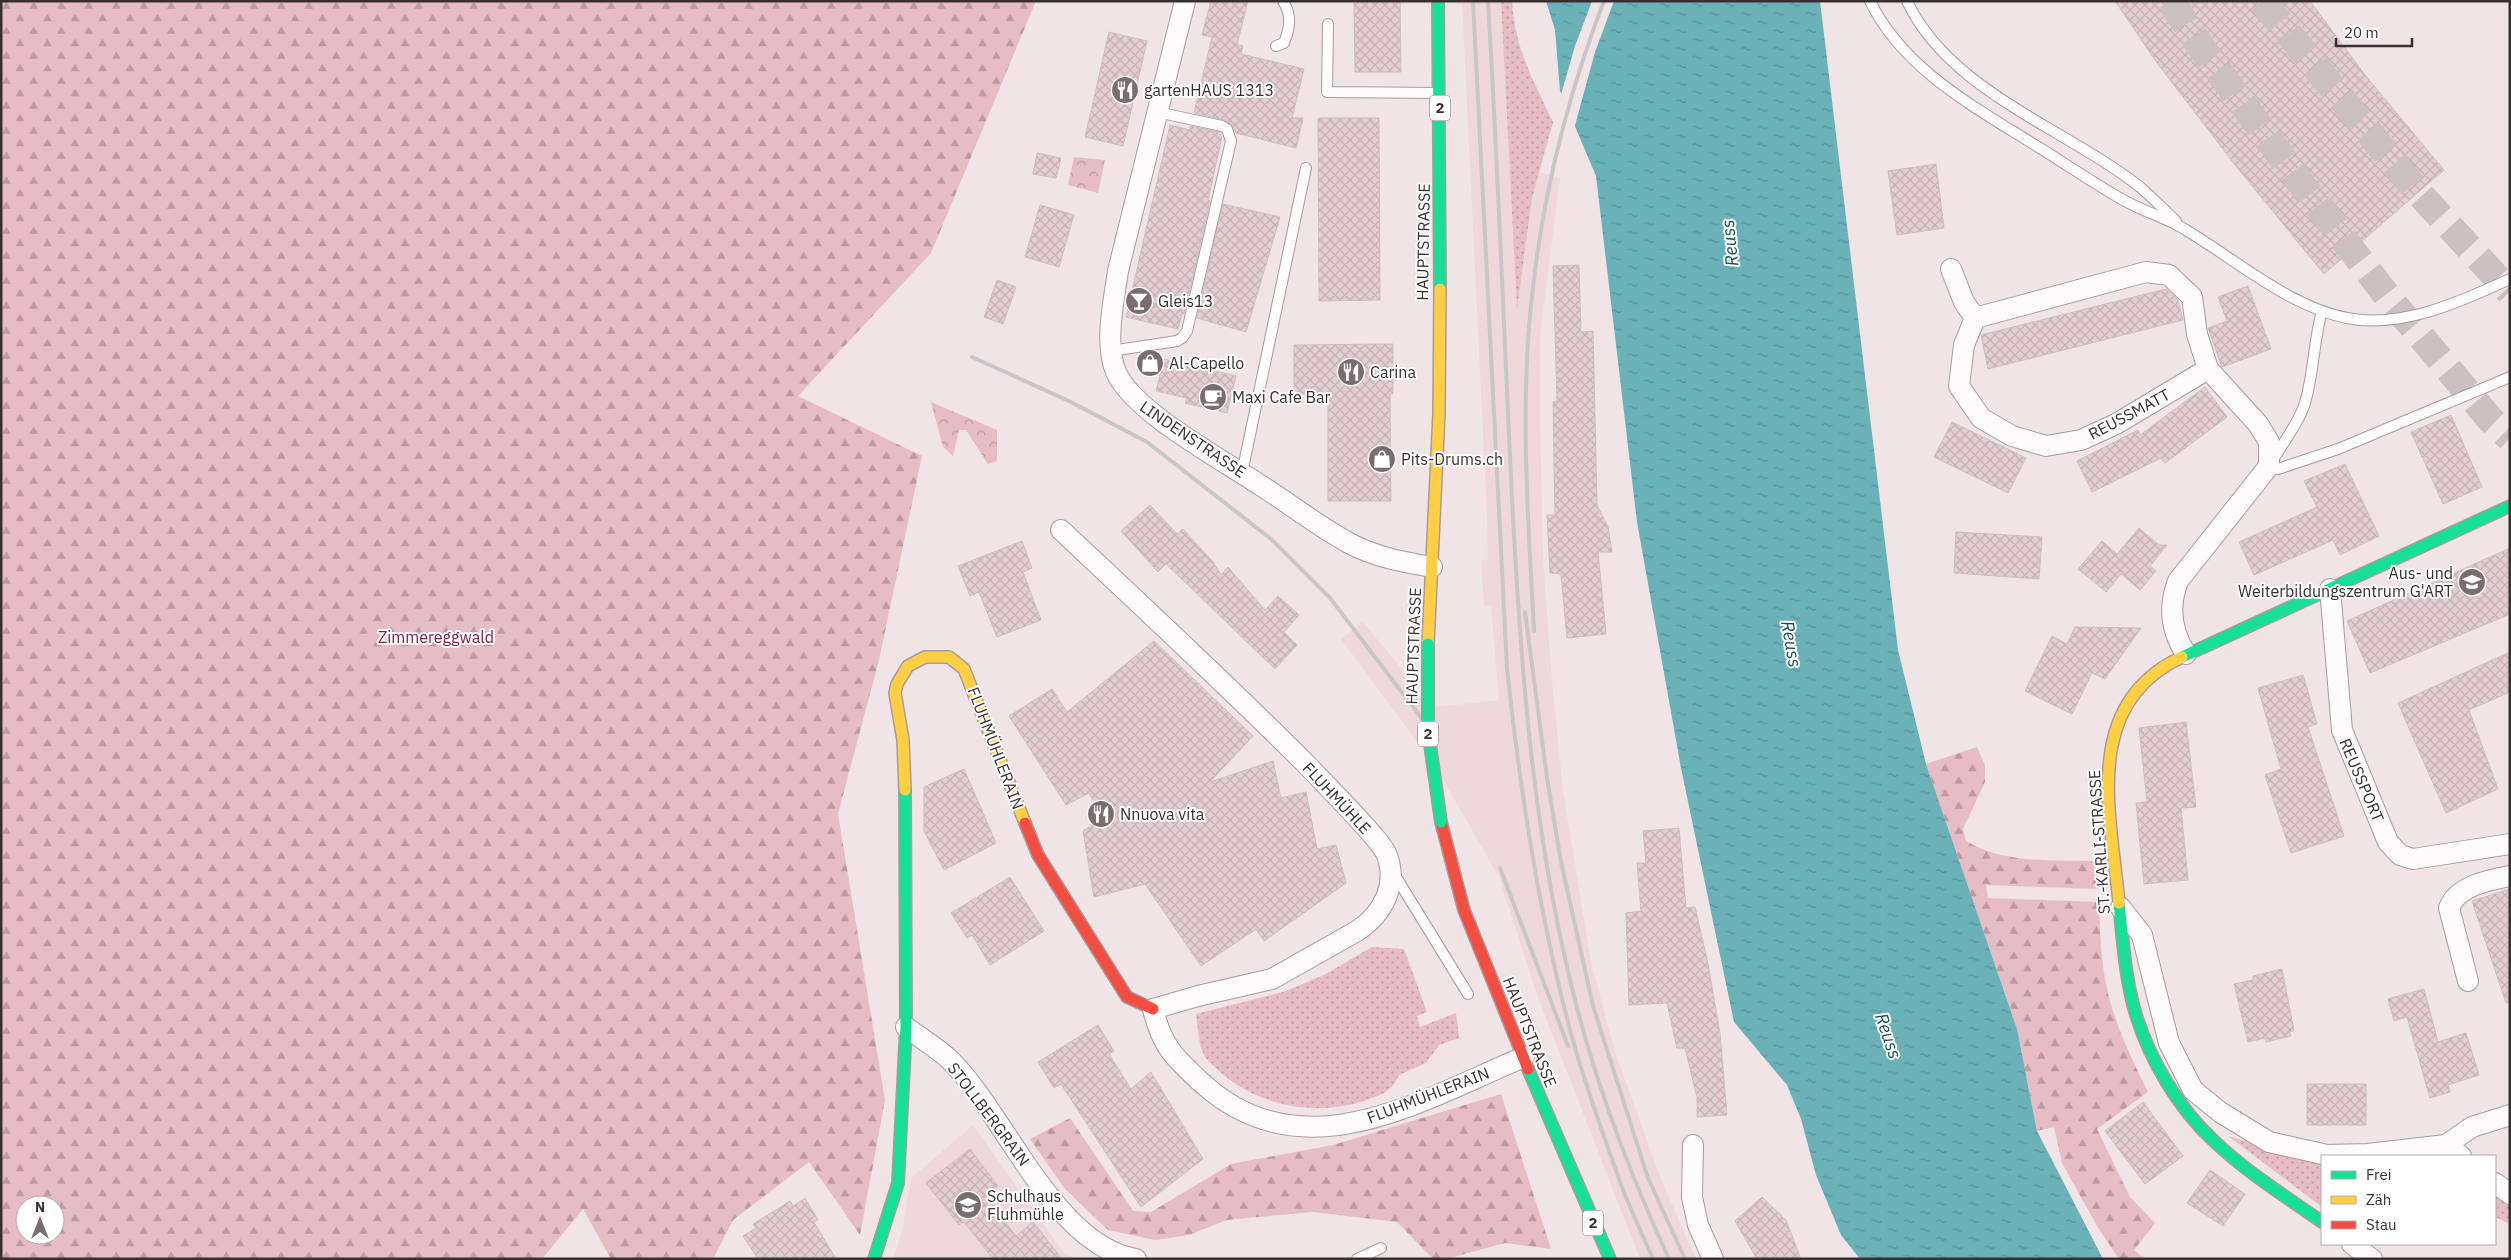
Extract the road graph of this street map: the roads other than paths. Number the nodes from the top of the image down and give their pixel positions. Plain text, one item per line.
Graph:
1 (1185, 1) edge
2 (1282, 1) edge
3 (1438, 1) edge
4 (1870, 1) edge
5 (1907, 1) edge
6 (1328, 24) dead end
7 (1276, 46) dead end
8 (1440, 93) junction
9 (1157, 112) junction
10 (1306, 168) dead end
11 (2184, 229) junction
12 (1951, 269) dead end
13 (2510, 278) edge
14 (2322, 311) junction
15 (1975, 318) junction
16 (1111, 351) junction
17 (2208, 369) junction
18 (2510, 377) edge
19 (2269, 466) junction
20 (1242, 473) junction
21 (2510, 506) edge
22 (1061, 530) dead end
23 (1432, 567) junction
24 (2330, 589) junction
25 (2186, 654) junction
26 (2510, 844) edge
27 (1390, 866) junction
28 (2510, 876) edge
29 (2120, 908) junction
30 (2468, 980) dead end
31 (1468, 994) dead end
32 (1153, 1009) junction
33 (906, 1027) junction
34 (1524, 1057) junction
35 (2510, 1115) edge
36 (1693, 1144) dead end
37 (2453, 1151) edge
38 (2496, 1184) edge
39 (2510, 1194) edge
40 (2321, 1221) edge
41 (2353, 1245) edge
42 (1381, 1248) dead end
43 (874, 1259) edge
44 (1136, 1259) edge
45 (1357, 1259) edge
46 (1610, 1259) edge
47 (1713, 1259) edge
48 (2372, 1259) edge

1 - 9 street, LINDENSTRASSE
2 - 7 lane
3 - 8 street, HAUPTSTRASSE / 2
4 - 11 lane
5 - 11 lane
6 - 8 lane
8 - 23 street, HAUPTSTRASSE / 2
9 - 16 street, LINDENSTRASSE
9 - 16 lane
10 - 20 lane
11 - 14 lane
12 - 15 street
13 - 14 lane
14 - 19 lane
15 - 17 street
15 - 17 street, REUSSMATT
16 - 20 street, LINDENSTRASSE
17 - 19 street
18 - 19 lane
19 - 25 street
20 - 23 street, LINDENSTRASSE
21 - 24 street, ST.-KARLI-STRASSE
22 - 27 street, FLUHMÜHLE
23 - 34 street, HAUPTSTRASSE / 2, bridge
24 - 25 street, ST.-KARLI-STRASSE
24 - 26 street, REUSSPORT
25 - 29 street, ST.-KARLI-STRASSE
27 - 31 lane
27 - 32 street, FLUHMÜHLE
28 - 30 street
29 - 37 street
29 - 40 street, ST.-KARLI-STRASSE
32 - 33 street, FLUHMÜHLERAIN
32 - 34 street, FLUHMÜHLERAIN
33 - 43 street, FLUHMÜHLERAIN
33 - 44 street, STOLLBERGRAIN
34 - 46 street, HAUPTSTRASSE / 2
35 - 37 street
36 - 47 street
38 - 39 street
41 - 48 street
42 - 45 lane

